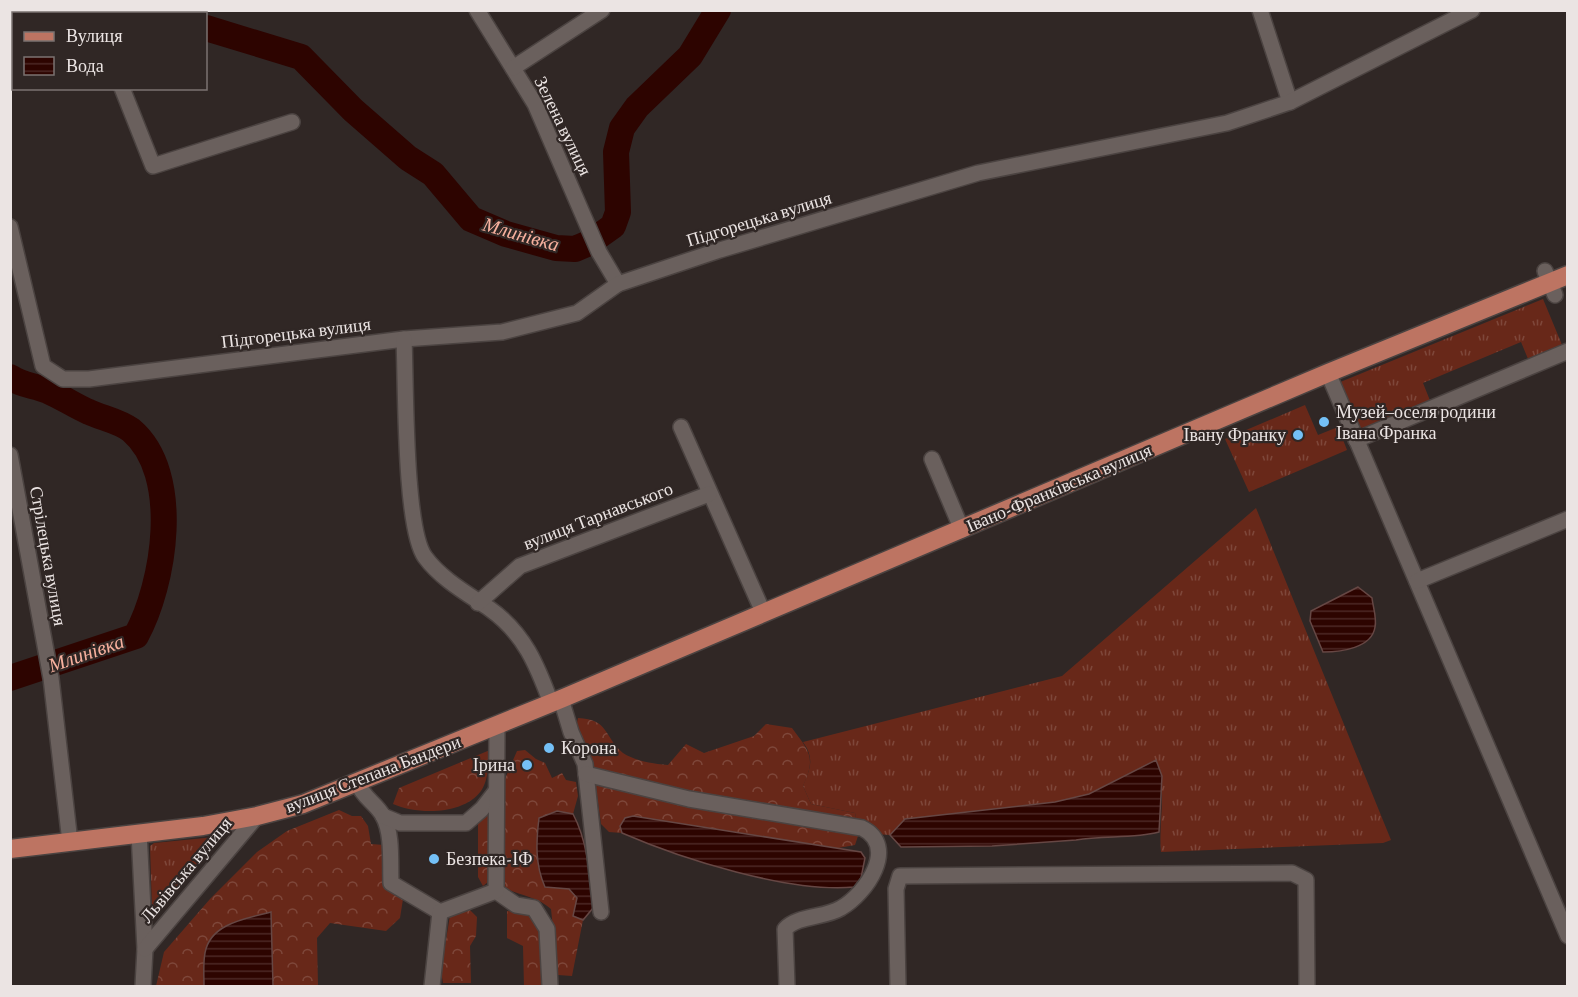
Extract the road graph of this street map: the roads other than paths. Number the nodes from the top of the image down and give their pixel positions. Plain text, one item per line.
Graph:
1 (477, 10) edge
2 (602, 10) edge
3 (1260, 10) edge
4 (1472, 10) edge
5 (513, 68) junction
6 (123, 90) edge
7 (1290, 102) junction
8 (292, 122) dead end
9 (10, 227) edge
10 (1568, 275) edge
11 (618, 284) junction
12 (404, 339) junction
13 (1568, 351) edge
14 (1328, 373) junction
15 (681, 427) dead end
16 (1356, 440) junction
17 (10, 455) edge
18 (932, 459) dead end
19 (709, 494) junction
20 (1568, 519) edge
21 (962, 530) junction
22 (1417, 581) junction
23 (478, 603) junction
24 (763, 612) junction
25 (556, 701) junction
26 (497, 725) junction
27 (586, 774) junction
28 (357, 782) junction
29 (496, 791) junction
30 (257, 816) junction
31 (383, 816) junction
32 (139, 833) junction
33 (70, 842) junction
34 (10, 849) edge
35 (496, 891) junction
36 (1562, 908) edge
37 (440, 912) junction
38 (601, 912) dead end
39 (1568, 936) edge
40 (145, 949) junction
41 (143, 987) edge
42 (432, 987) edge
43 (550, 987) edge
44 (787, 987) edge
45 (897, 987) edge
46 (1307, 987) edge

1 - 5 street, Зелена вулиця
2 - 5 street
3 - 7 street
4 - 7 street, Підгорецька вулиця
5 - 11 street, Зелена вулиця
6 - 8 street
7 - 11 street, Підгорецька вулиця
9 - 12 street, Підгорецька вулиця
10 - 14 main road, Івано-Франківська вулиця
11 - 12 street, Підгорецька вулиця
12 - 23 street
13 - 16 street
14 - 16 street
14 - 21 main road, Івано-Франківська вулиця
15 - 19 street
16 - 22 street
17 - 33 street, Стрілецька вулиця
18 - 21 street
19 - 23 street, вулиця Тарнавського
19 - 24 street
20 - 22 street
21 - 24 main road, Івано-Франківська вулиця
22 - 36 street
23 - 25 street
24 - 25 main road, Івано-Франківська вулиця
25 - 26 main road, вулиця Степана Бандери
25 - 27 street
26 - 28 main road, вулиця Степана Бандери
26 - 29 street
27 - 38 street
27 - 44 street
28 - 30 main road, вулиця Степана Бандери
28 - 31 street
29 - 31 street
29 - 35 street
30 - 32 main road, вулиця Степана Бандери
30 - 40 street, Львівська вулиця
31 - 37 street
32 - 33 main road, вулиця Степана Бандери
32 - 40 street, Львівська вулиця
33 - 34 main road, вулиця Степана Бандери
35 - 37 street
35 - 43 street
36 - 39 street
37 - 42 street
40 - 41 street, Львівська вулиця
45 - 46 street

